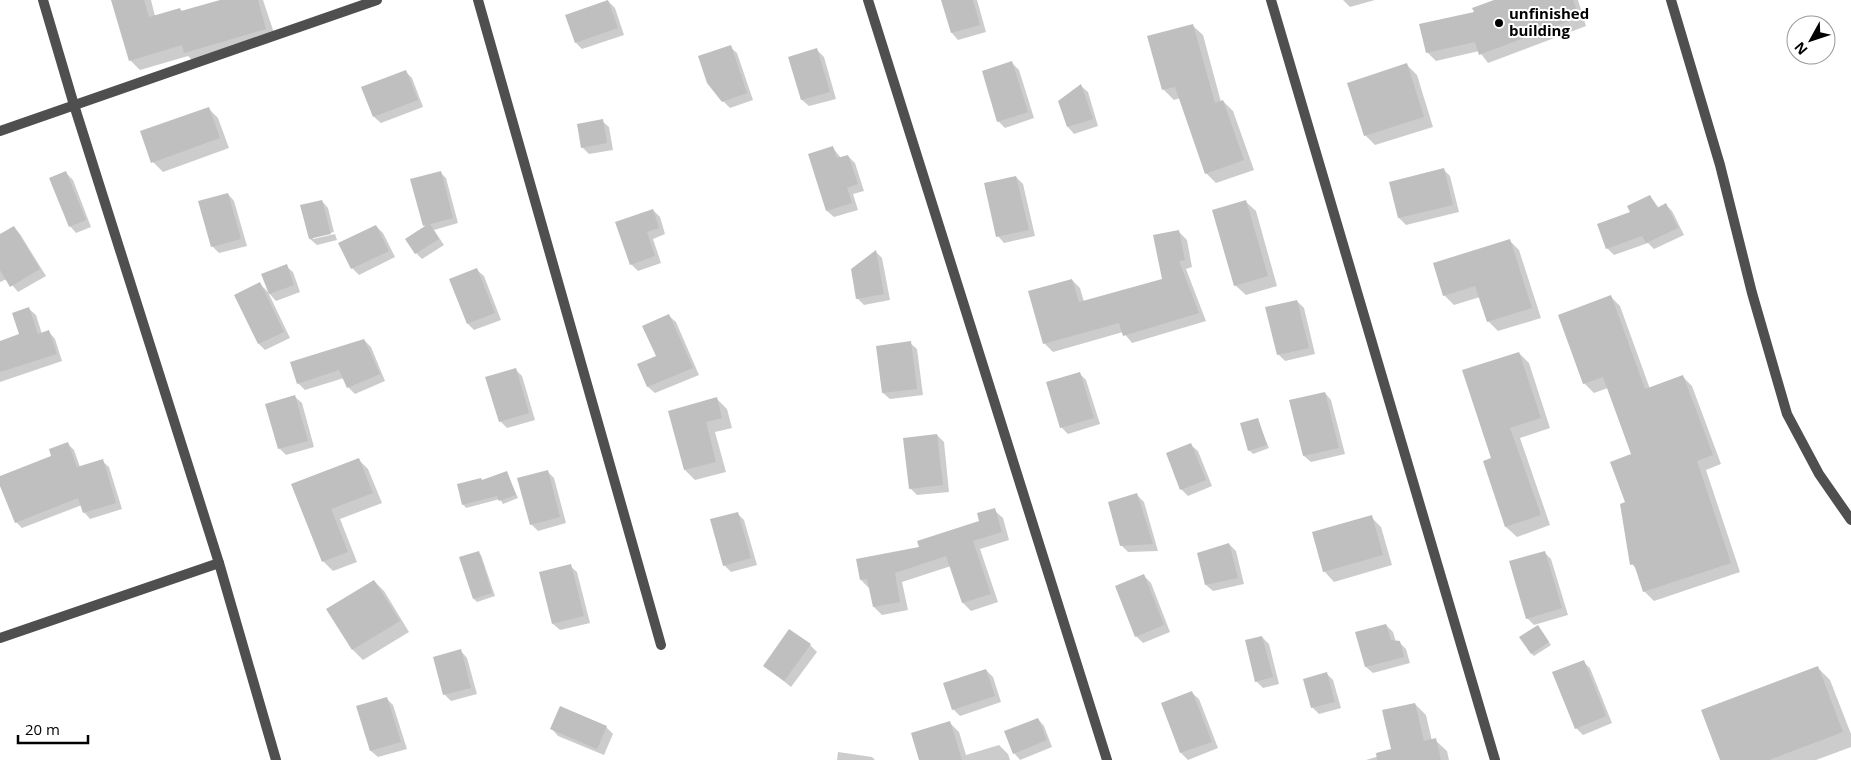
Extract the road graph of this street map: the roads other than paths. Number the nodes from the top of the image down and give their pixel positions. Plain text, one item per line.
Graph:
1 (43, 0) edge
2 (377, 0) edge
3 (478, 0) edge
4 (868, 0) edge
5 (1271, 0) edge
6 (1671, 0) edge
7 (74, 104) junction
8 (0, 131) edge
9 (1851, 520) edge
10 (219, 563) junction
11 (0, 638) edge
12 (661, 645) dead end
13 (276, 760) edge
14 (1107, 760) edge
15 (1496, 760) edge

1 - 7 street
2 - 7 street
3 - 12 street
4 - 14 street
5 - 15 street
6 - 9 street
7 - 8 street
7 - 10 street
10 - 11 street
10 - 13 street

